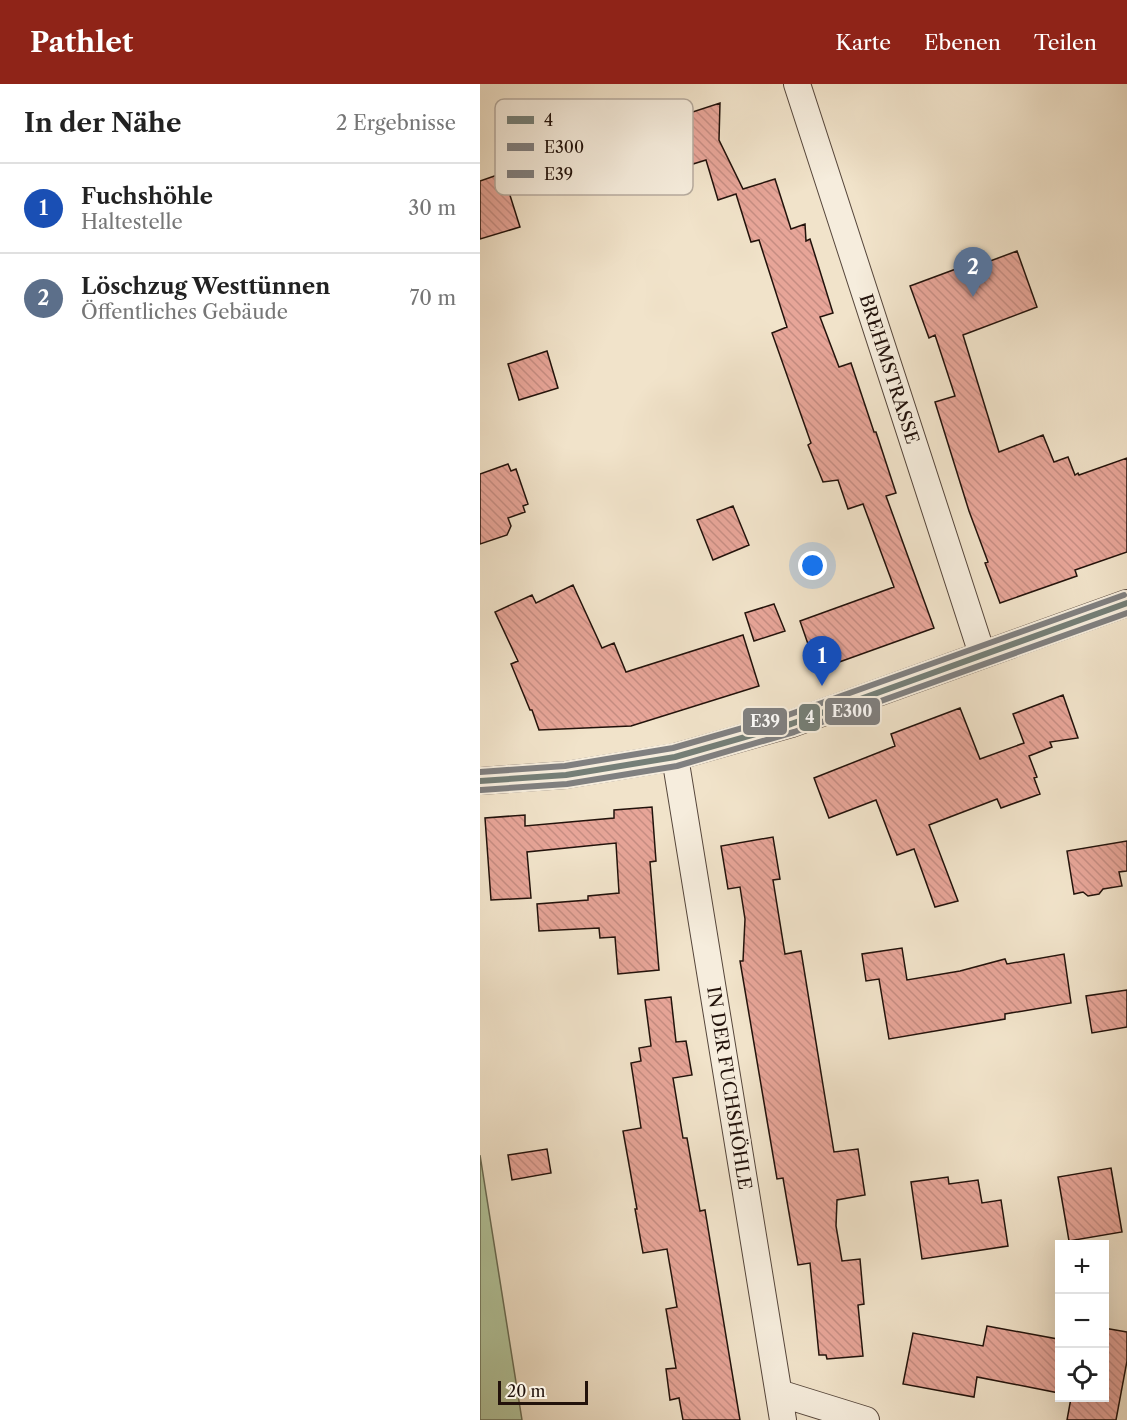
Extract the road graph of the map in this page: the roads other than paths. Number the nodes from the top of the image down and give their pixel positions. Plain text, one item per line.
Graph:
1 (797, 84) edge
2 (1127, 603) edge
3 (982, 654) junction
4 (675, 757) junction
5 (480, 781) edge
6 (779, 1394) junction
7 (783, 1420) edge
8 (866, 1420) edge

1 - 3 street, BREHMSTRASSE
2 - 3 street
3 - 4 street
4 - 5 street
4 - 6 street, IN DER FUCHSHÖHLE
6 - 7 street, IN DER FUCHSHÖHLE
6 - 8 street

